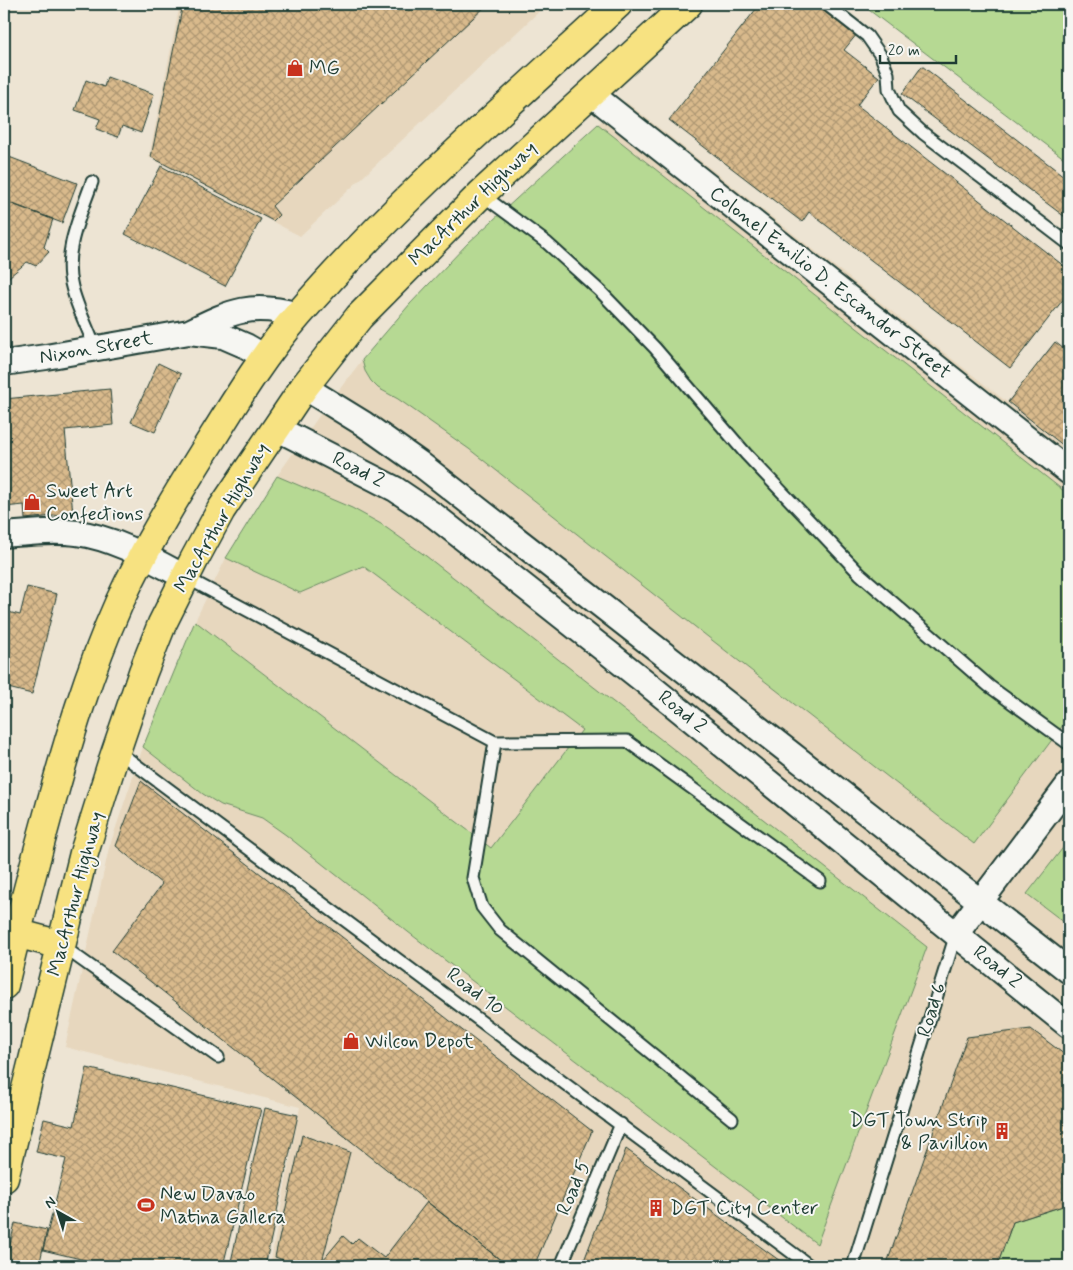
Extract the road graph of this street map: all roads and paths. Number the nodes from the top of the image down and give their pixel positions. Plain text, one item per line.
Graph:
1 (618, 4) edge
2 (688, 4) edge
3 (826, 4) edge
4 (590, 93) junction
5 (92, 182) dead end
6 (482, 194) junction
7 (1069, 244) edge
8 (298, 315) junction
9 (189, 332) junction
10 (95, 348) junction
11 (265, 357) junction
12 (4, 363) edge
13 (304, 387) junction
14 (276, 428) junction
15 (1069, 472) edge
16 (4, 535) edge
17 (142, 556) junction
18 (185, 577) junction
19 (664, 655) junction
20 (644, 681) junction
21 (495, 742) junction
22 (1069, 744) edge
23 (116, 750) junction
24 (1069, 784) edge
25 (820, 881) dead end
26 (980, 901) junction
27 (16, 933) junction
28 (956, 934) junction
29 (61, 945) junction
30 (1069, 971) edge
31 (4, 985) edge
32 (1069, 1026) edge
33 (218, 1057) dead end
34 (732, 1119) dead end
35 (621, 1124) junction
36 (10, 1129) edge
37 (4, 1178) edge
38 (562, 1266) edge
39 (810, 1266) edge
40 (853, 1266) edge

1 - 8 main road
2 - 4 main road, MacArthur Highway
3 - 7 lane
4 - 6 main road, MacArthur Highway
4 - 15 street, Colonel Emilio D. Escandor Street
5 - 10 lane
6 - 13 main road, MacArthur Highway
6 - 22 lane
8 - 9 street, Nixon Street
8 - 11 main road
9 - 10 street, Nixon Street
9 - 11 street, Nixon Street
10 - 12 street, Nixon Street
11 - 17 main road
13 - 14 main road, MacArthur Highway
13 - 19 street, Road 2
14 - 18 main road, MacArthur Highway
14 - 20 street, Road 2
16 - 17 street
17 - 18 street
17 - 27 main road
18 - 21 lane
18 - 23 main road, MacArthur Highway
19 - 20 street
19 - 26 street, Road 2
20 - 28 street, Road 2
21 - 25 lane
21 - 34 lane
23 - 29 main road, MacArthur Highway
23 - 35 lane, Road 10
24 - 26 street, Road 6
26 - 28 street, Road 6
26 - 30 street, Road 2
27 - 29 main road
27 - 31 main road
28 - 32 street, Road 2
28 - 40 lane, Road 6
29 - 33 lane
29 - 36 main road, MacArthur Highway
35 - 38 lane, Road 5
35 - 39 lane, Road 10
36 - 37 main road, MacArthur Highway

